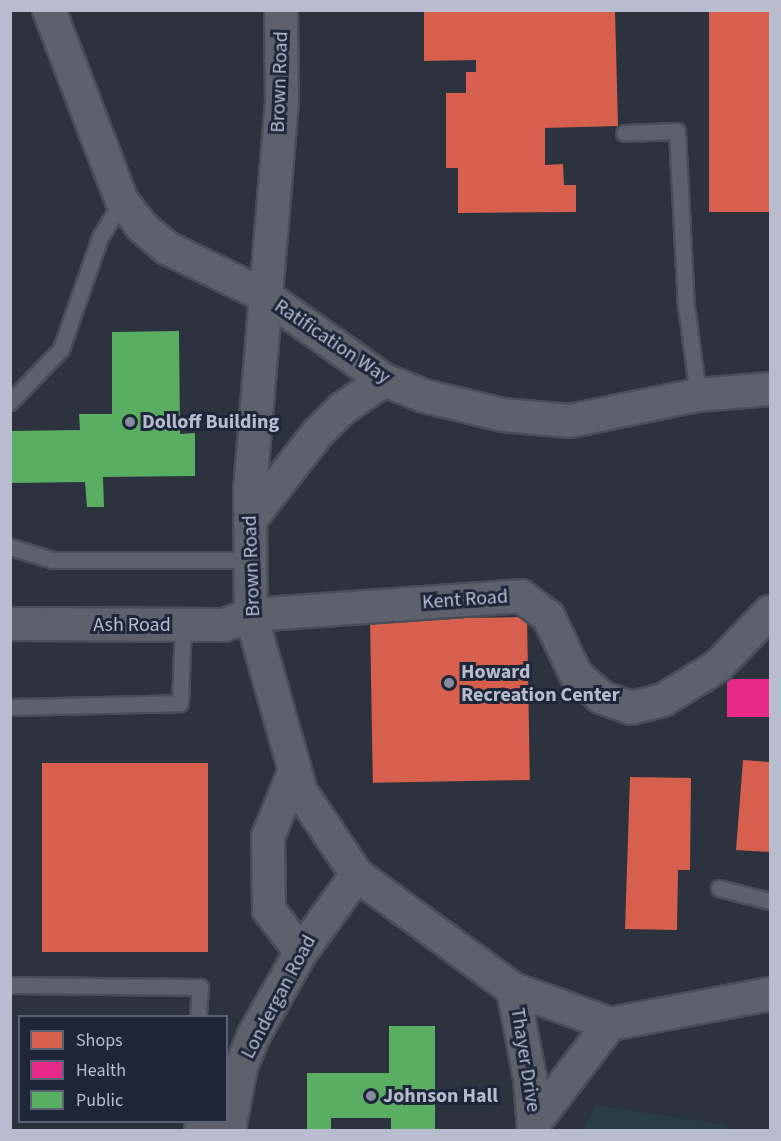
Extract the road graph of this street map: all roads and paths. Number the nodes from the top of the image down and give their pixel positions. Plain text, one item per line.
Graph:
1 (49, 10) edge
2 (281, 10) edge
3 (624, 133) dead end
4 (122, 201) junction
5 (264, 295) junction
6 (384, 380) junction
7 (771, 389) edge
8 (698, 395) junction
9 (10, 402) edge
10 (250, 520) junction
11 (10, 547) edge
12 (250, 560) junction
13 (771, 612) edge
14 (251, 615) junction
15 (10, 624) edge
16 (183, 626) junction
17 (10, 707) edge
18 (295, 770) junction
19 (357, 874) junction
20 (719, 888) dead end
21 (771, 901) edge
22 (301, 952) junction
23 (10, 985) edge
24 (513, 989) junction
25 (769, 996) edge
26 (198, 1015) edge
27 (610, 1024) junction
28 (192, 1126) edge
29 (535, 1126) edge
30 (219, 1131) edge
31 (229, 1131) edge

1 - 4 street, Ratification Way
2 - 5 street, Brown Road
3 - 8 lane
4 - 5 street, Ratification Way
4 - 9 lane
5 - 6 street, Ratification Way
5 - 10 street, Brown Road
6 - 8 street, Ratification Way
6 - 10 street
7 - 8 street, Ratification Way
10 - 12 street, Brown Road
11 - 12 lane
12 - 14 street, Brown Road
13 - 14 street, Kent Road
14 - 16 street, Ash Road
14 - 18 street, Brown Road
15 - 16 street, Ash Road
16 - 17 lane
18 - 19 street, Brown Road
18 - 22 street
19 - 22 street, Londergan Road
19 - 24 street, Brown Road
20 - 21 lane
22 - 31 street, Londergan Road
23 - 26 lane
24 - 27 street, Brown Road
24 - 29 street, Thayer Drive
25 - 27 street
27 - 29 street
28 - 30 lane

